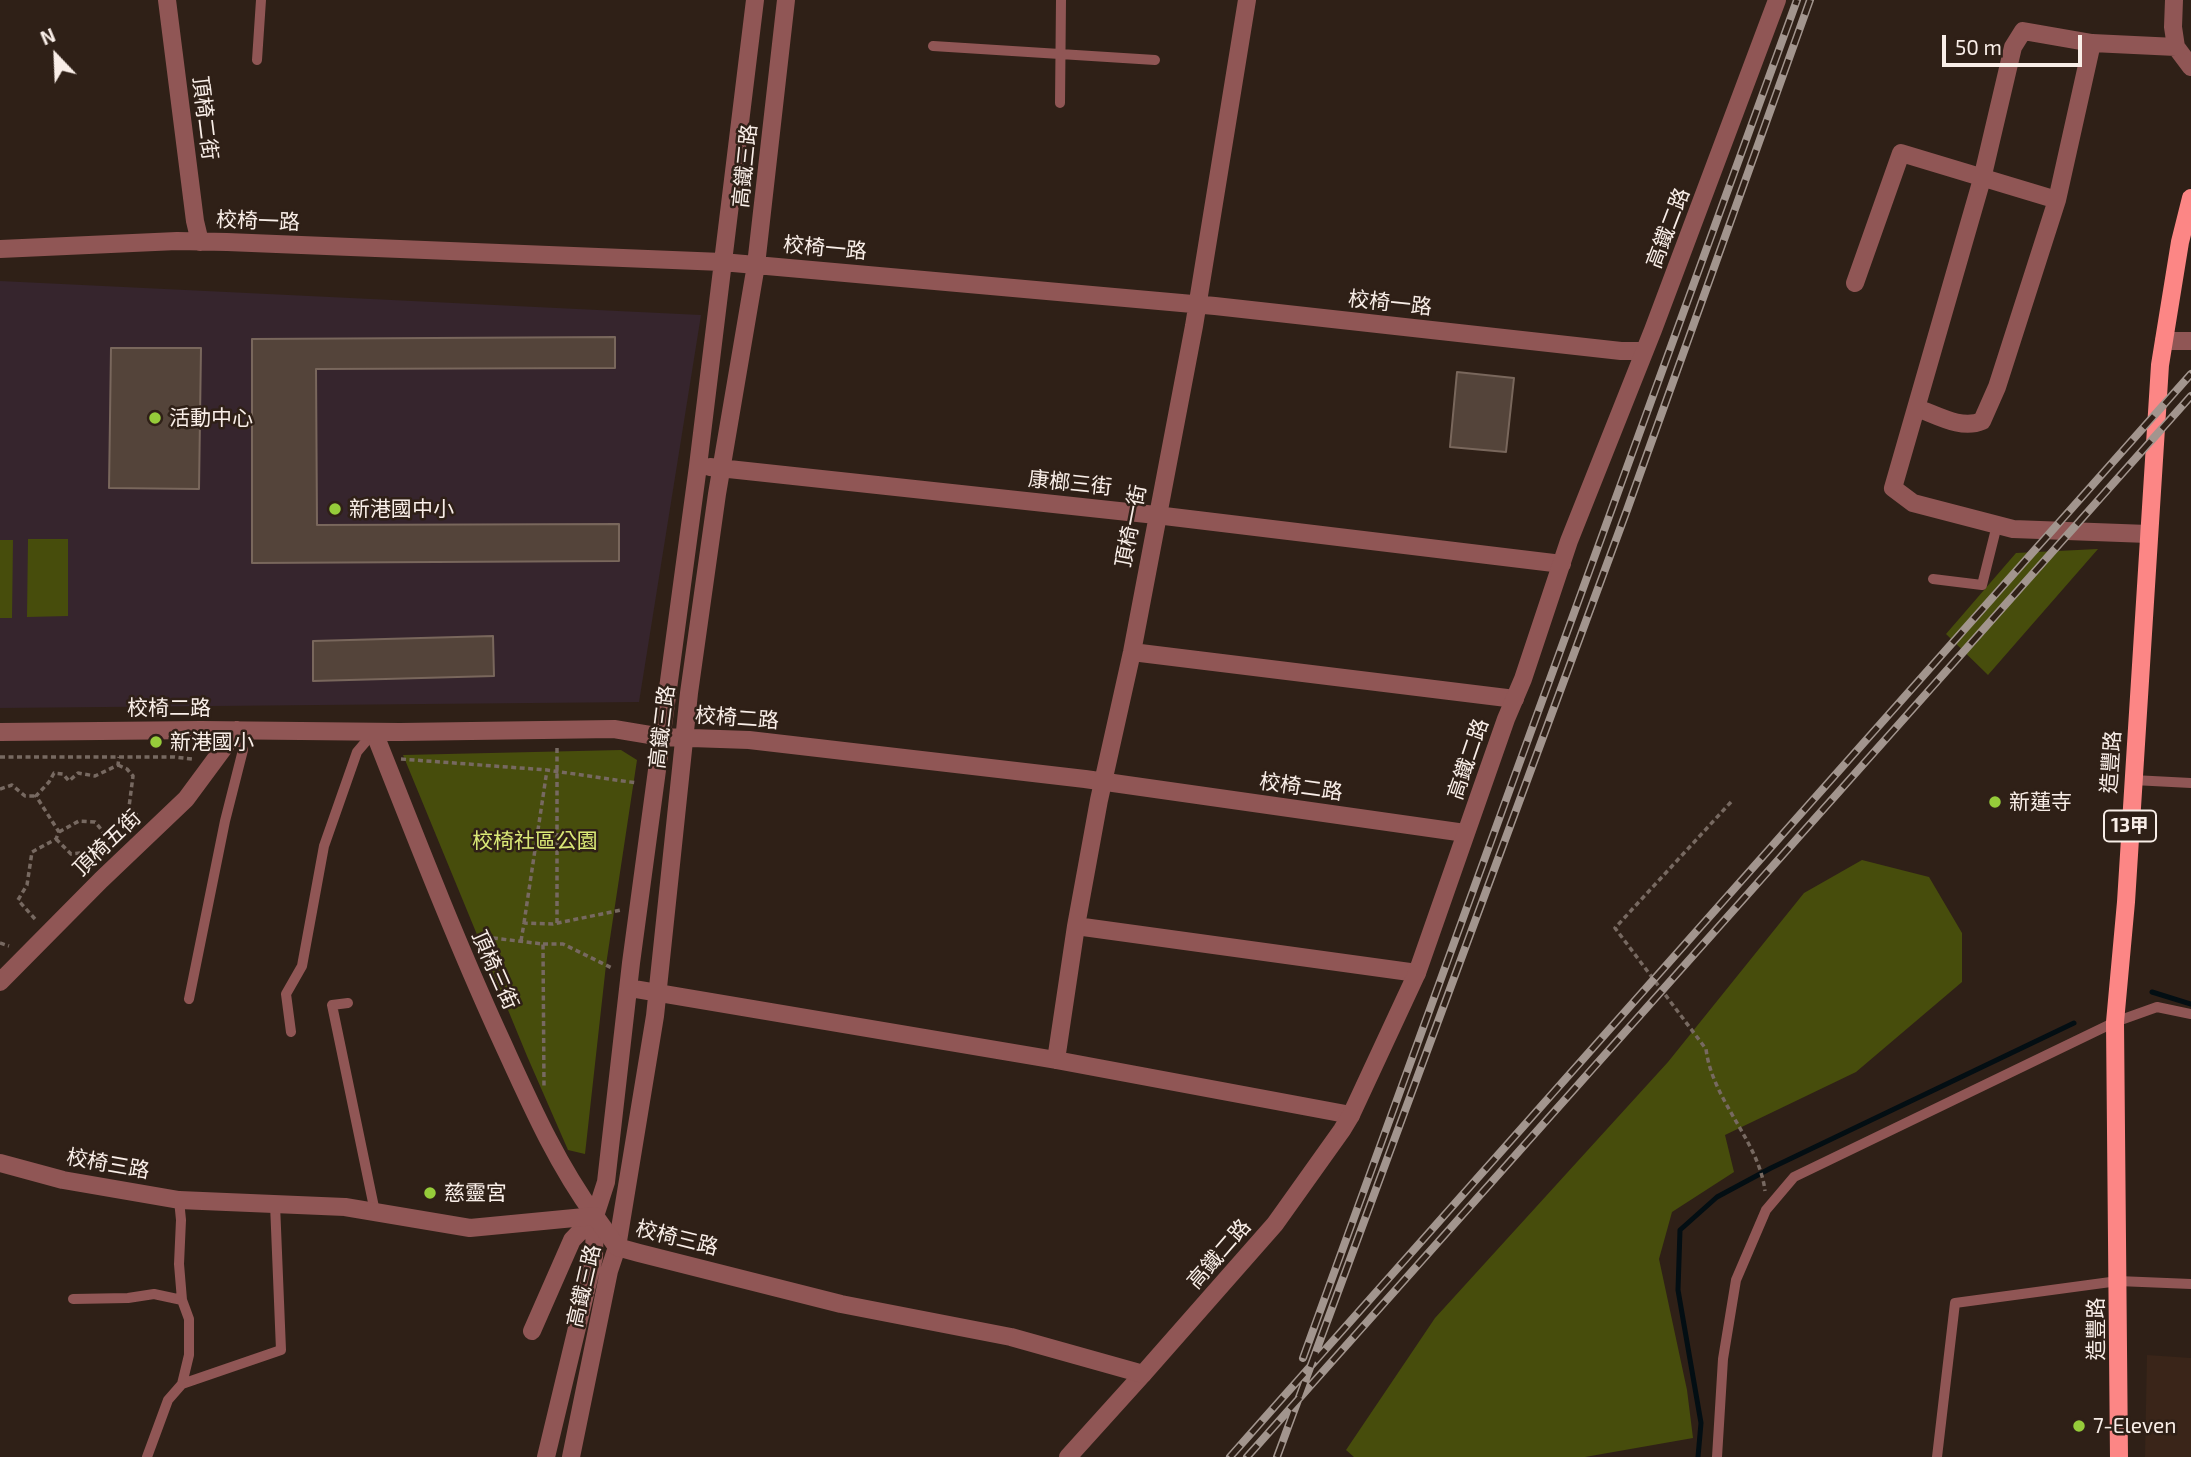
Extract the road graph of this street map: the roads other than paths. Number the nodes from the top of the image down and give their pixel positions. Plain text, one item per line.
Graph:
1 (167, 0) edge
2 (261, 0) edge
3 (755, 0) edge
4 (786, 0) edge
5 (1061, 0) edge
6 (1247, 0) edge
7 (1777, 0) edge
8 (2174, 0) edge
9 (2092, 43) junction
10 (933, 46) dead end
11 (2176, 47) junction
12 (1059, 55) junction
13 (257, 60) dead end
14 (1155, 60) dead end
15 (2191, 67) edge
16 (1060, 103) dead end
17 (1982, 179) junction
18 (2191, 198) edge
19 (2057, 200) junction
20 (200, 242) junction
21 (0, 249) edge
22 (722, 262) junction
23 (757, 265) junction
24 (1855, 283) dead end
25 (1197, 305) junction
26 (2164, 341) junction
27 (2191, 341) edge
28 (1644, 351) junction
29 (1917, 408) junction
30 (698, 466) junction
31 (722, 468) junction
32 (1156, 515) junction
33 (1997, 524) junction
34 (2148, 534) junction
35 (1562, 564) junction
36 (1933, 579) dead end
37 (1132, 652) junction
38 (1515, 699) junction
39 (237, 730) junction
40 (0, 732) edge
41 (374, 732) junction
42 (683, 736) junction
43 (662, 737) junction
44 (2133, 780) junction
45 (1104, 782) junction
46 (2191, 783) edge
47 (1465, 833) junction
48 (1076, 926) junction
49 (1417, 972) junction
50 (0, 982) edge
51 (629, 988) junction
52 (658, 994) junction
53 (189, 999) dead end
54 (348, 1003) dead end
55 (2191, 1014) edge
56 (2115, 1022) junction
57 (291, 1032) dead end
58 (1056, 1060) junction
59 (1351, 1115) junction
60 (0, 1163) edge
61 (179, 1200) junction
62 (275, 1204) junction
63 (375, 1212) junction
64 (595, 1216) junction
65 (617, 1247) junction
66 (2118, 1281) junction
67 (2191, 1284) edge
68 (73, 1298) dead end
69 (182, 1300) junction
70 (532, 1331) dead end
71 (1143, 1374) junction
72 (182, 1384) junction
73 (147, 1457) edge
74 (546, 1457) edge
75 (571, 1457) edge
76 (1069, 1457) edge
77 (1717, 1457) edge
78 (1937, 1457) edge
79 (2119, 1457) edge

1 - 20 street, 頂椅二街
2 - 13 lane
3 - 22 street, 高鐵三路
4 - 23 street, 高鐵三路
5 - 12 lane
6 - 25 street, 頂椅一街
7 - 28 street, 高鐵二路
8 - 11 street
9 - 11 street
9 - 17 street
9 - 19 street
10 - 12 lane
11 - 15 street
12 - 14 lane
12 - 16 lane
17 - 19 street
17 - 24 street
17 - 29 street
18 - 26 main road, 造豐路 / 13甲
19 - 29 street
20 - 21 street, 校椅一路
20 - 22 street, 校椅一路
22 - 23 street, 校椅一路
22 - 30 street, 高鐵三路
23 - 25 street, 校椅一路
23 - 31 street, 高鐵三路
25 - 28 street, 校椅一路
25 - 32 street, 頂椅一街
26 - 27 street
26 - 34 main road, 造豐路 / 13甲
28 - 35 street, 高鐵二路
29 - 33 street
30 - 31 street, 康榔三街
30 - 43 street, 高鐵三路
31 - 32 street, 康榔三街
31 - 42 street, 高鐵三路
32 - 35 street, 康榔三街
32 - 37 street, 頂椅一街
33 - 34 street
33 - 36 lane
34 - 44 main road, 造豐路 / 13甲
35 - 38 street, 高鐵二路
37 - 38 street
37 - 45 street, 頂椅一街
38 - 47 street, 高鐵二路
39 - 40 street, 校椅二路
39 - 41 street, 校椅二路
39 - 50 street, 頂椅五街
39 - 53 lane
41 - 43 street, 校椅二路
41 - 57 lane
41 - 64 street, 頂椅三街
42 - 43 street, 校椅二路
42 - 45 street, 校椅二路
42 - 52 street, 高鐵三路
43 - 51 street, 高鐵三路
44 - 46 lane
44 - 56 main road, 造豐路 / 13甲
45 - 47 street, 校椅二路
45 - 48 street, 頂椅一街
47 - 49 street, 高鐵二路
48 - 49 street
48 - 58 street, 頂椅一街
49 - 59 street, 高鐵二路
51 - 52 street
51 - 64 street, 高鐵三路
52 - 58 street
52 - 65 street, 高鐵三路
54 - 63 lane
55 - 56 lane
56 - 66 main road, 造豐路 / 13甲
56 - 77 lane
58 - 59 street
59 - 71 street, 高鐵二路
60 - 61 street, 校椅三路
61 - 62 street, 校椅三路
61 - 69 lane
62 - 63 street, 校椅三路
62 - 72 lane
63 - 64 street, 校椅三路
64 - 65 street, 校椅三路
64 - 70 street
64 - 74 street, 高鐵三路
65 - 71 street, 校椅三路
65 - 75 street, 高鐵三路
66 - 67 lane
66 - 78 lane
66 - 79 main road, 造豐路 / 13甲
68 - 69 lane
69 - 72 lane
71 - 76 street, 高鐵二路
72 - 73 lane

